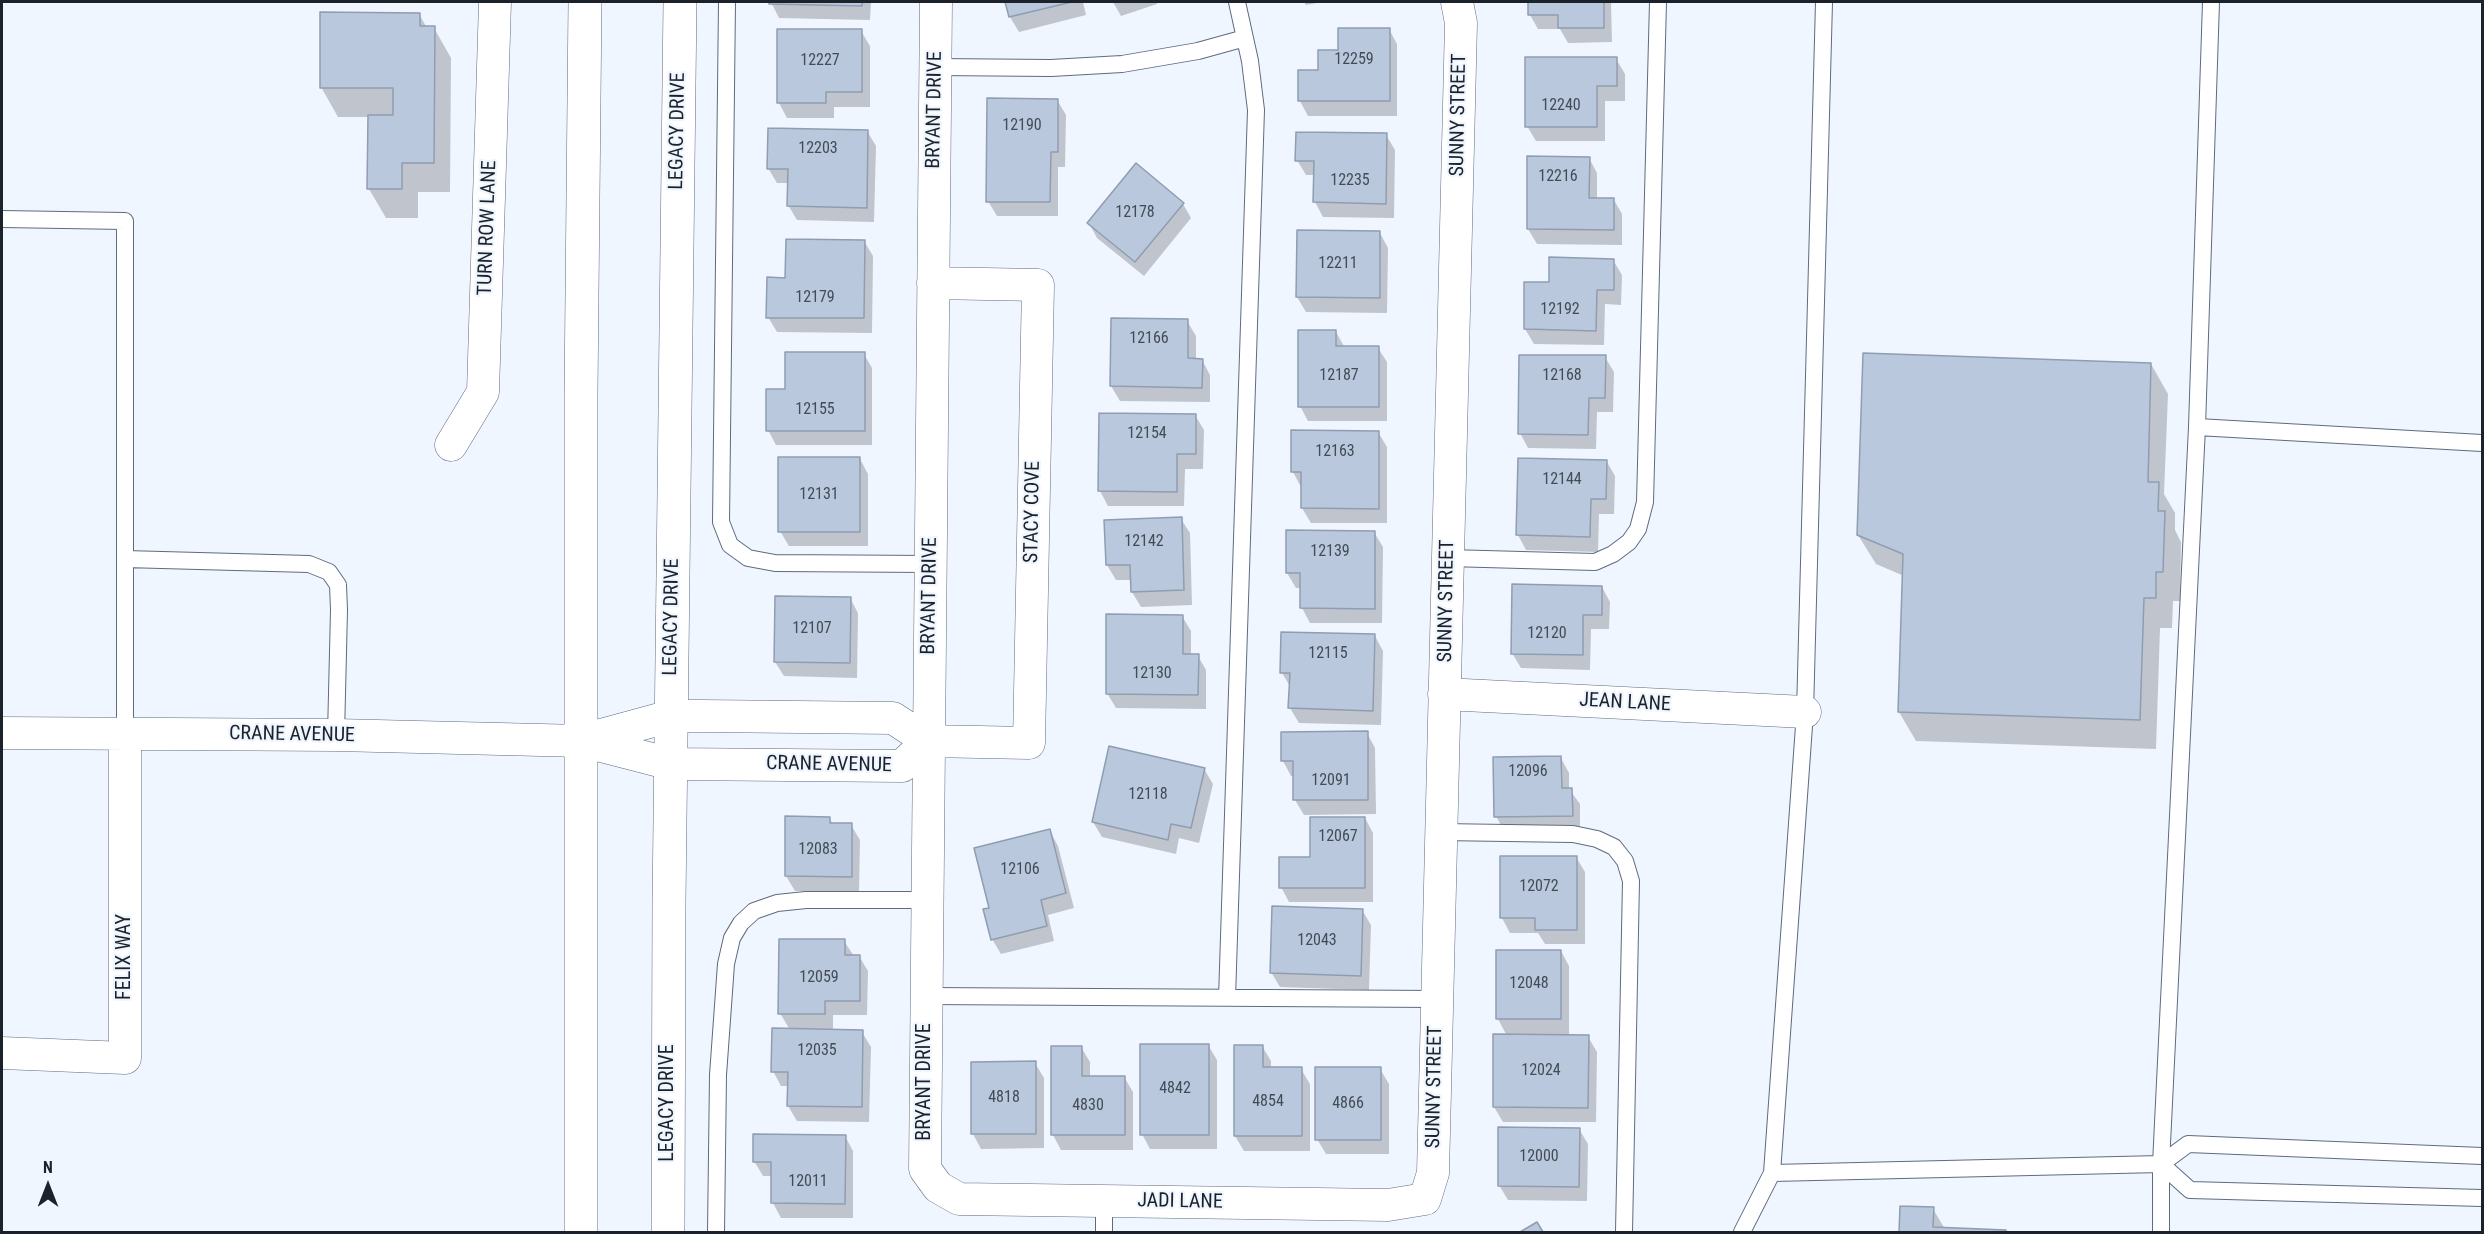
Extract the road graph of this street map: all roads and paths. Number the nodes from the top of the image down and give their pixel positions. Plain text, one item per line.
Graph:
1 (495, 2) edge
2 (585, 2) edge
3 (680, 2) edge
4 (727, 2) edge
5 (936, 2) edge
6 (1237, 2) edge
7 (1457, 2) edge
8 (1658, 2) edge
9 (1824, 2) edge
10 (2211, 2) edge
11 (1245, 38) junction
12 (935, 67) junction
13 (2, 219) edge
14 (933, 283) junction
15 (2197, 427) junction
16 (2482, 444) edge
17 (451, 445) dead end
18 (1448, 558) junction
19 (125, 559) junction
20 (930, 564) junction
21 (1444, 694) junction
22 (1805, 712) junction
23 (671, 716) junction
24 (2, 733) edge
25 (125, 734) junction
26 (336, 735) junction
27 (582, 741) junction
28 (928, 741) junction
29 (671, 764) junction
30 (1441, 832) junction
31 (927, 900) junction
32 (926, 996) junction
33 (1227, 998) junction
34 (1437, 999) junction
35 (2, 1053) edge
36 (2482, 1156) edge
37 (2162, 1164) junction
38 (1772, 1173) junction
39 (938, 1187) joint
40 (2482, 1198) edge
41 (1425, 1199) joint
42 (1104, 1201) junction
43 (580, 1233) edge
44 (668, 1233) edge
45 (716, 1233) edge
46 (1104, 1233) edge
47 (1624, 1233) edge
48 (1742, 1233) edge
49 (2161, 1233) edge

1 - 17 street, TURN ROW LANE
2 - 27 main road
3 - 23 main road, LEGACY DRIVE
4 - 20 lane
5 - 12 street, BRYANT DRIVE
6 - 11 lane
7 - 18 street, SUNNY STREET
8 - 18 lane
9 - 22 lane
10 - 15 lane
11 - 12 lane
11 - 33 lane
12 - 14 street, BRYANT DRIVE
13 - 19 lane
14 - 20 street, BRYANT DRIVE
14 - 28 street, STACY COVE
15 - 16 lane
15 - 37 lane
18 - 21 street, SUNNY STREET
19 - 25 lane
19 - 26 lane
20 - 28 street, BRYANT DRIVE
21 - 22 street, JEAN LANE
21 - 30 street, SUNNY STREET
22 - 38 lane
23 - 27 street, CRANE AVENUE
23 - 28 street, CRANE AVENUE
23 - 29 main road, LEGACY DRIVE
24 - 25 street, CRANE AVENUE
25 - 26 street, CRANE AVENUE
25 - 35 street, FELIX WAY
26 - 27 street, CRANE AVENUE
27 - 29 street, CRANE AVENUE
27 - 43 main road
28 - 29 street, CRANE AVENUE
28 - 31 street, BRYANT DRIVE
29 - 44 main road, LEGACY DRIVE
30 - 34 street, SUNNY STREET
30 - 47 lane
31 - 32 street, BRYANT DRIVE
31 - 45 lane
32 - 33 lane
32 - 39 street, BRYANT DRIVE
33 - 34 lane
34 - 41 street, SUNNY STREET
36 - 37 lane
37 - 38 lane
37 - 40 lane
37 - 49 lane
38 - 48 lane
39 - 42 street, JADI LANE
41 - 42 street, JADI LANE
42 - 46 lane

